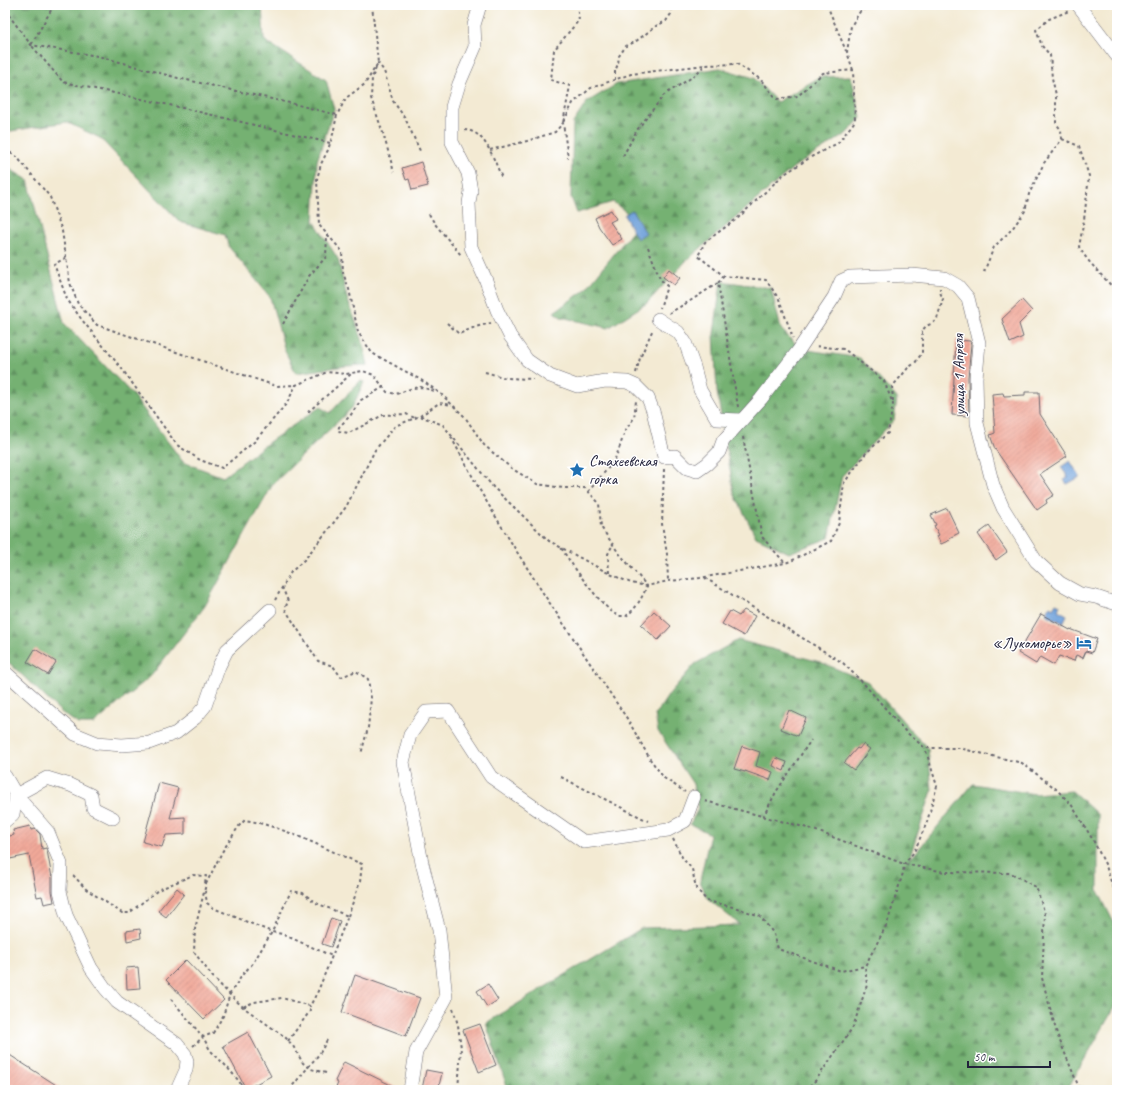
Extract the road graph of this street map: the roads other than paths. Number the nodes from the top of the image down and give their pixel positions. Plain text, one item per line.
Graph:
1 (480, 5) edge
2 (1079, 7) edge
3 (1117, 56) edge
4 (658, 319) road end
5 (740, 420) junction
6 (1117, 604) edge
7 (270, 610) road end
8 (5, 672) edge
9 (5, 776) edge
10 (16, 795) junction
11 (694, 798) road end
12 (113, 818) dead end
13 (5, 821) edge
14 (177, 1090) edge
15 (410, 1090) edge

1 - 5 street, улица 1 Апреля
2 - 3 street
4 - 5 street
5 - 6 street, улица 1 Апреля
7 - 8 street
9 - 10 street
10 - 12 street
10 - 13 street
10 - 14 street
11 - 15 street

